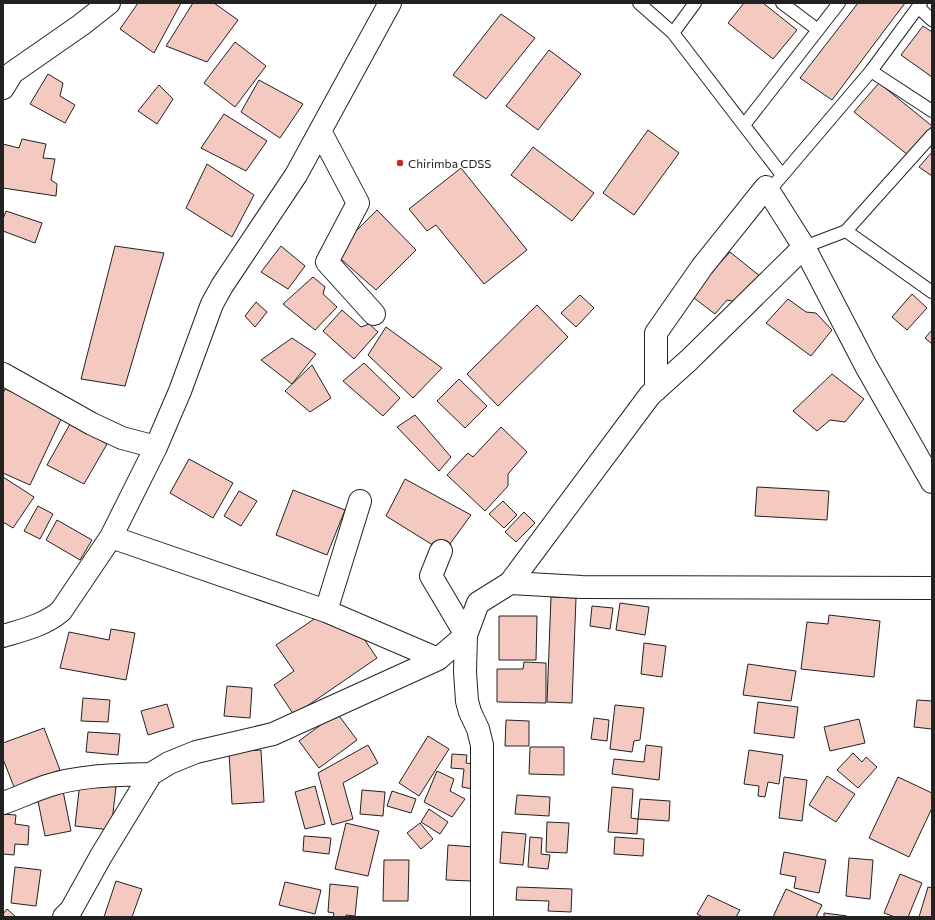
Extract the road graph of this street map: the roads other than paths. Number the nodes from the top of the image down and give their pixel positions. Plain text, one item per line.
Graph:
1 (109, 3) edge
2 (390, 3) edge
3 (639, 3) edge
4 (695, 3) edge
5 (782, 3) edge
6 (839, 3) edge
7 (919, 5) edge
8 (932, 20) edge
9 (818, 30) junction
10 (673, 34) junction
11 (871, 71) junction
12 (3, 88) edge
13 (932, 111) edge
14 (744, 125) junction
15 (320, 131) junction
16 (932, 135) edge
17 (776, 183) junction
18 (846, 231) junction
19 (804, 247) junction
20 (932, 292) edge
21 (374, 314) dead end
22 (3, 374) edge
23 (656, 390) junction
24 (156, 448) junction
25 (932, 482) edge
26 (360, 501) dead end
27 (111, 537) junction
28 (441, 551) dead end
29 (510, 583) junction
30 (932, 588) edge
31 (326, 611) junction
32 (466, 635) junction
33 (3, 636) edge
34 (438, 659) junction
35 (151, 774) junction
36 (3, 803) edge
37 (64, 917) edge
38 (482, 917) edge

1 - 12 street
2 - 15 street
3 - 10 lane
4 - 10 lane
5 - 9 lane
6 - 9 lane
7 - 8 lane
7 - 11 lane
9 - 14 lane
10 - 14 lane
11 - 13 lane
11 - 17 lane
14 - 17 lane
15 - 21 street
15 - 24 street
16 - 18 lane
17 - 19 street
17 - 23 street
18 - 19 lane
18 - 20 lane
19 - 23 street
19 - 25 street
22 - 24 street
23 - 29 street
24 - 27 street
26 - 31 street
27 - 31 street
27 - 33 street
28 - 32 street
29 - 30 street
29 - 32 street
31 - 34 street
32 - 34 street
32 - 38 street
34 - 35 street
35 - 36 street
35 - 37 street

